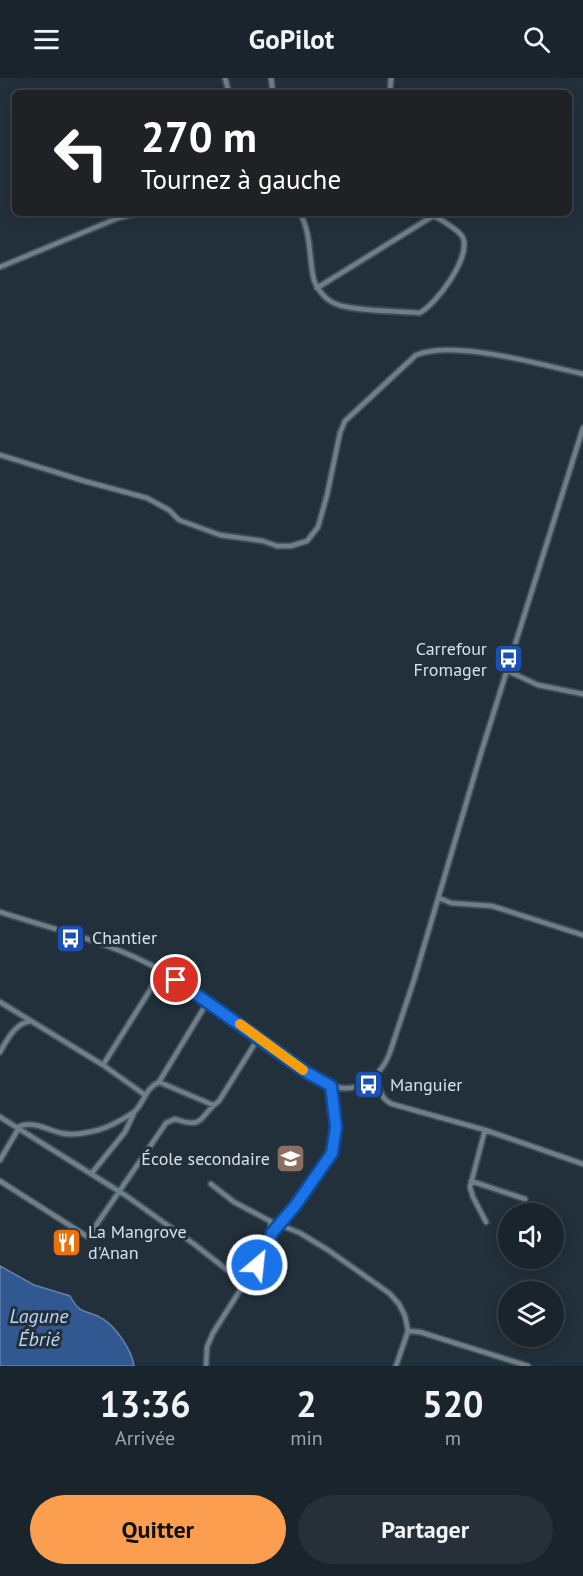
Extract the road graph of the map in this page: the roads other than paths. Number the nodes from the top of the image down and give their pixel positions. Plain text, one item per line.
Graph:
1 (127, 216) edge
2 (301, 216) edge
3 (428, 216) edge
4 (434, 216) edge
5 (0, 267) edge
6 (317, 288) junction
7 (583, 374) edge
8 (583, 428) edge
9 (0, 455) edge
10 (508, 671) junction
11 (583, 694) edge
12 (439, 898) junction
13 (0, 912) edge
14 (583, 935) edge
15 (162, 971) junction
16 (0, 1002) edge
17 (208, 1002) junction
18 (30, 1021) junction
19 (259, 1037) junction
20 (0, 1052) edge
21 (103, 1065) junction
22 (377, 1074) junction
23 (159, 1082) junction
24 (331, 1086) junction
25 (145, 1095) junction
26 (213, 1105) junction
27 (135, 1111) junction
28 (0, 1117) edge
29 (18, 1129) junction
30 (485, 1130) junction
31 (0, 1160) edge
32 (583, 1164) edge
33 (91, 1174) junction
34 (0, 1181) edge
35 (471, 1181) junction
36 (211, 1184) dead end
37 (119, 1192) junction
38 (525, 1199) dead end
39 (270, 1221) junction
40 (486, 1222) dead end
41 (281, 1224) junction
42 (272, 1233) junction
43 (245, 1284) junction
44 (408, 1331) junction
45 (206, 1366) edge
46 (396, 1366) edge
47 (528, 1366) edge

1 - 5 street
2 - 6 street
3 - 6 street
4 - 6 street
7 - 9 street
8 - 10 street
10 - 11 street
10 - 12 street
12 - 14 street
12 - 22 street
13 - 15 street
15 - 17 street
15 - 21 street
16 - 18 street
17 - 19 street
17 - 23 street
18 - 20 street
18 - 21 street
19 - 24 street
19 - 26 street
21 - 25 street
22 - 24 street
22 - 30 street
23 - 25 street
23 - 26 street
24 - 41 street
25 - 27 street
26 - 37 street
27 - 29 street
27 - 33 street
28 - 29 street
29 - 31 street
29 - 33 street
30 - 32 street
30 - 35 street
33 - 37 street
34 - 37 street
35 - 38 street
35 - 40 street
36 - 39 street
37 - 43 street
39 - 41 street
39 - 42 street
41 - 42 street
41 - 44 street
42 - 43 street
43 - 45 street
44 - 46 street
44 - 47 street

